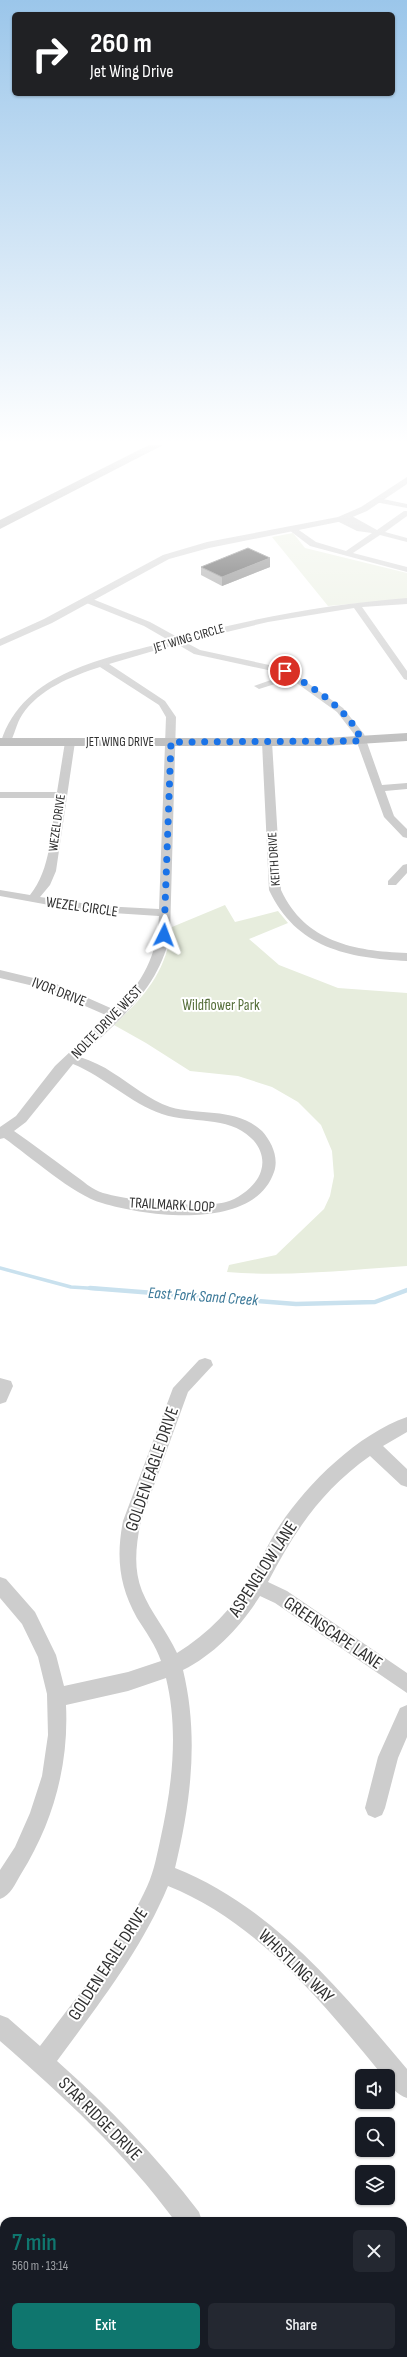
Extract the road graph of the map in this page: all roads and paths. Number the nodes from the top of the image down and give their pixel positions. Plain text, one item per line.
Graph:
1 (172, 555) edge
2 (350, 555) edge
3 (407, 570) edge
4 (87, 600) junction
5 (407, 602) edge
6 (356, 605) junction
7 (175, 641) junction
8 (0, 643) edge
9 (387, 652) junction
10 (376, 654) dead end
11 (102, 664) junction
12 (293, 676) junction
13 (407, 678) edge
14 (259, 686) dead end
15 (35, 695) junction
16 (46, 698) dead end
17 (407, 737) edge
18 (361, 741) junction
19 (3, 742) edge
20 (70, 742) junction
21 (171, 742) junction
22 (267, 742) junction
23 (407, 786) edge
24 (378, 788) junction
25 (0, 795) edge
26 (61, 795) junction
27 (407, 835) edge
28 (407, 867) edge
29 (392, 884) dead end
30 (0, 893) edge
31 (32, 900) junction
32 (165, 913) junction
33 (407, 956) edge
34 (1, 977) edge
35 (116, 1015) junction
36 (71, 1058) junction
37 (3, 1132) edge
38 (205, 1365) dead end
39 (0, 1385) edge
40 (0, 1397) edge
41 (407, 1424) edge
42 (370, 1445) junction
43 (407, 1480) edge
44 (0, 1585) edge
45 (256, 1585) junction
46 (172, 1666) junction
47 (407, 1684) edge
48 (57, 1696) junction
49 (407, 1715) edge
50 (375, 1808) dead end
51 (163, 1874) junction
52 (0, 1889) edge
53 (0, 2026) edge
54 (42, 2062) junction
55 (407, 2087) edge
56 (187, 2217) edge

1 - 4 street
2 - 3 street
4 - 7 street
4 - 8 street
5 - 6 street, JET WING CIRCLE
6 - 7 street, JET WING CIRCLE
6 - 9 street
7 - 11 street, JET WING CIRCLE
7 - 12 street
9 - 10 street
9 - 13 street
11 - 15 street, JET WING CIRCLE
11 - 21 street, NOLTE DRIVE WEST
12 - 14 street
12 - 18 street
15 - 16 street
15 - 19 street, JET WING CIRCLE
17 - 18 main road, JET WING DRIVE
18 - 22 main road, JET WING DRIVE
18 - 24 street
19 - 20 main road, JET WING DRIVE
20 - 21 main road, JET WING DRIVE
20 - 26 street, WEZEL DRIVE
21 - 22 main road, JET WING DRIVE
21 - 32 street, NOLTE DRIVE WEST
22 - 33 street, KEITH DRIVE
23 - 24 street
24 - 27 street
25 - 26 street
26 - 31 street, WEZEL DRIVE
28 - 29 street
30 - 31 street, WEZEL CIRCLE
31 - 32 street, WEZEL CIRCLE
32 - 35 street, NOLTE DRIVE WEST
34 - 35 street, IVOR DRIVE
35 - 36 street, NOLTE DRIVE WEST
36 - 37 street, NOLTE DRIVE WEST
36 - 37 street, TRAILMARK LOOP
38 - 46 street, GOLDEN EAGLE DRIVE
39 - 40 street
41 - 42 street, ASPENGLOW LANE
42 - 43 street
42 - 45 street, ASPENGLOW LANE
44 - 48 street
45 - 46 street, ASPENGLOW LANE
45 - 47 street, GREENSCAPE LANE
46 - 48 street, ASPENGLOW LANE
46 - 51 street, GOLDEN EAGLE DRIVE
48 - 52 street
49 - 50 street
51 - 54 street, GOLDEN EAGLE DRIVE
51 - 55 street, WHISTLING WAY
53 - 54 street, STAR RIDGE DRIVE
54 - 56 street, STAR RIDGE DRIVE

